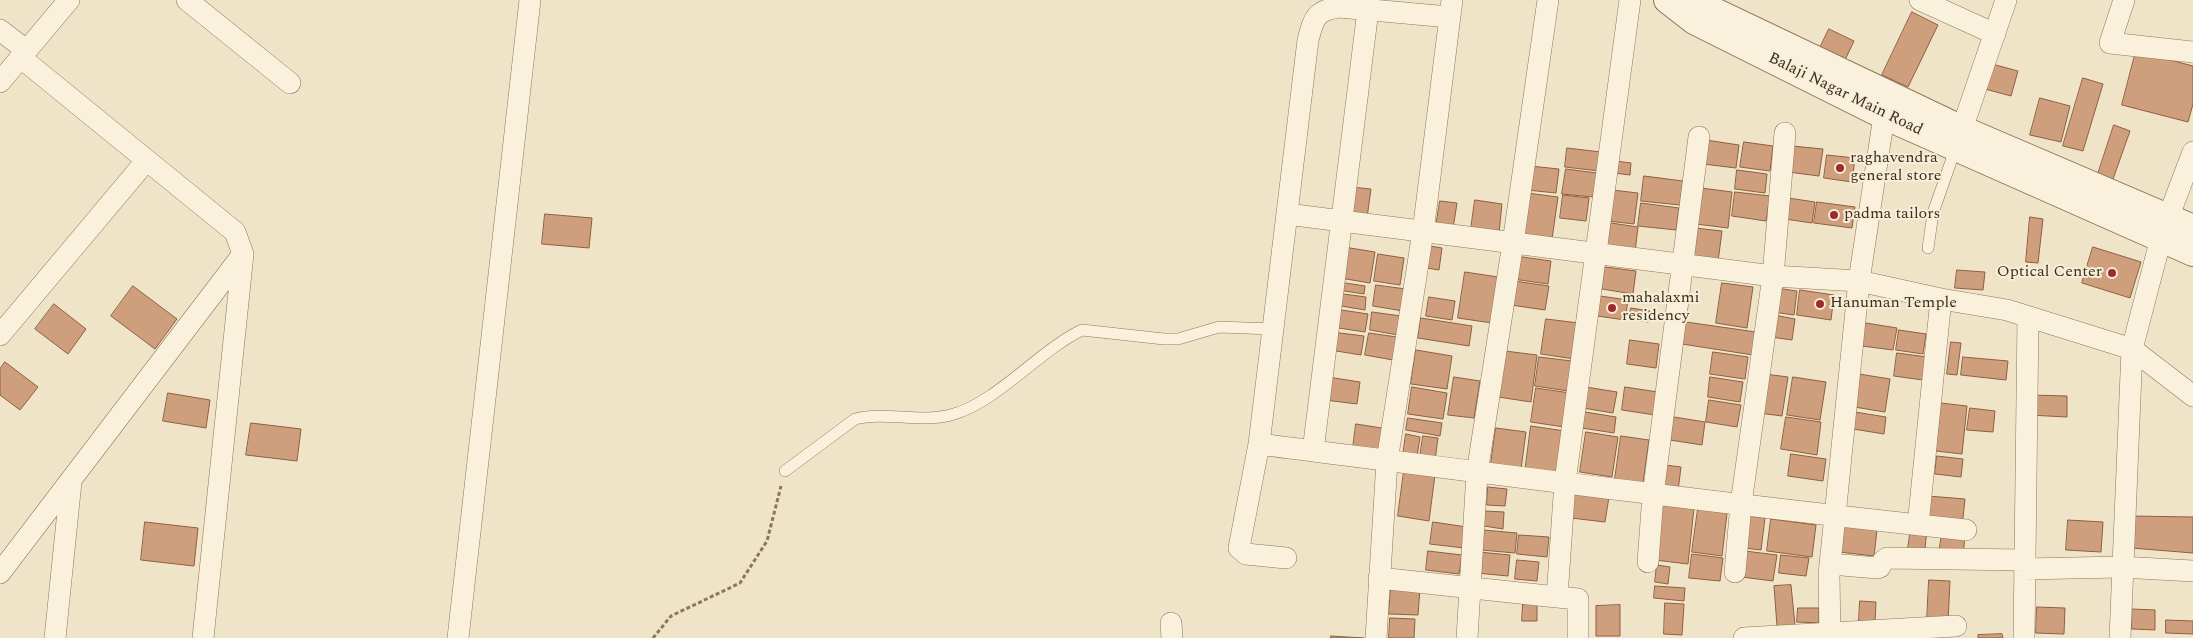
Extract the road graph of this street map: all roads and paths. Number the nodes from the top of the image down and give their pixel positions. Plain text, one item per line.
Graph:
1 (68, 0) edge
2 (187, 0) edge
3 (530, 0) edge
4 (1548, 0) edge
5 (1630, 0) edge
6 (1666, 0) edge
7 (1676, 0) edge
8 (1920, 0) edge
9 (2006, 0) edge
10 (2124, 0) edge
11 (1450, 8) edge
12 (1700, 9) edge
13 (1368, 10) junction
14 (0, 30) edge
15 (1996, 34) junction
16 (2193, 52) edge
17 (23, 54) junction
18 (0, 82) edge
19 (290, 84) dead end
20 (1884, 116) junction
21 (1785, 133) dead end
22 (1699, 137) dead end
23 (1959, 138) junction
24 (2193, 152) edge
25 (146, 161) junction
26 (1287, 214) junction
27 (1343, 221) junction
28 (2164, 228) junction
29 (2193, 228) edge
30 (1423, 232) junction
31 (1513, 243) junction
32 (1928, 248) dead end
33 (2193, 252) edge
34 (243, 254) junction
35 (1598, 254) junction
36 (1683, 264) junction
37 (1773, 276) junction
38 (1859, 281) junction
39 (1940, 299) junction
40 (2028, 318) junction
41 (1273, 329) junction
42 (0, 335) edge
43 (2132, 349) junction
44 (2193, 396) edge
45 (1259, 444) junction
46 (1313, 451) junction
47 (1387, 461) junction
48 (785, 471) joint
49 (1477, 473) junction
50 (71, 482) junction
51 (1565, 482) junction
52 (1653, 495) junction
53 (1741, 504) junction
54 (1836, 516) junction
55 (1918, 525) junction
56 (1966, 530) dead end
57 (1286, 558) dead end
58 (1648, 562) dead end
59 (1830, 564) junction
60 (2024, 564) junction
61 (2121, 567) junction
62 (2193, 571) edge
63 (1735, 572) dead end
64 (0, 573) edge
65 (1379, 578) junction
66 (1470, 588) junction
67 (1557, 596) junction
68 (1956, 626) dead end
69 (1830, 636) edge
70 (55, 638) edge
71 (203, 638) edge
72 (458, 638) edge
73 (653, 638) edge
74 (1376, 638) edge
75 (1467, 638) edge
76 (1578, 638) edge
77 (1744, 638) edge
78 (2024, 638) edge
79 (2120, 638) edge

1 - 17 street
2 - 19 street
3 - 72 street
4 - 31 street
5 - 35 street
6 - 12 street, Balaji Nagar Main Road
7 - 12 street
8 - 15 street
9 - 15 street
10 - 16 street
11 - 13 street
11 - 30 street
12 - 20 street, Balaji Nagar Main Road
12 - 23 street
13 - 26 street
13 - 27 street
14 - 17 street
15 - 23 street
17 - 18 street
17 - 25 street
20 - 23 street, Balaji Nagar Main Road
20 - 38 street
21 - 37 street
22 - 36 street
23 - 28 street, Balaji Nagar Main Road
23 - 32 lane
24 - 28 street
25 - 34 street
25 - 42 street
26 - 27 street
26 - 41 street
27 - 30 street
27 - 46 street
28 - 29 street
28 - 33 street, Balaji Nagar Main Road
28 - 43 street
30 - 31 street
30 - 47 street
31 - 35 street
31 - 49 street
34 - 50 street
34 - 71 street
35 - 36 street
35 - 51 street
36 - 37 street
36 - 52 street
37 - 38 street
37 - 53 street
38 - 39 street
38 - 54 street
39 - 40 street
39 - 55 street
40 - 43 street
40 - 60 street
41 - 45 street
41 - 48 lane
43 - 44 street
43 - 61 street
45 - 46 street
45 - 57 street
46 - 47 street
47 - 49 street
47 - 65 street
48 - 73 path
49 - 51 street
49 - 66 street
50 - 64 street
50 - 70 street
51 - 52 street
51 - 67 street
52 - 53 street
52 - 58 street
53 - 54 street
53 - 63 street
54 - 55 street
54 - 59 street
55 - 56 street
59 - 60 street
59 - 69 street
60 - 61 street
60 - 78 street
61 - 62 street
61 - 79 street
65 - 66 street
65 - 74 street
66 - 67 street
66 - 75 street
67 - 76 street
68 - 69 street
69 - 77 street

